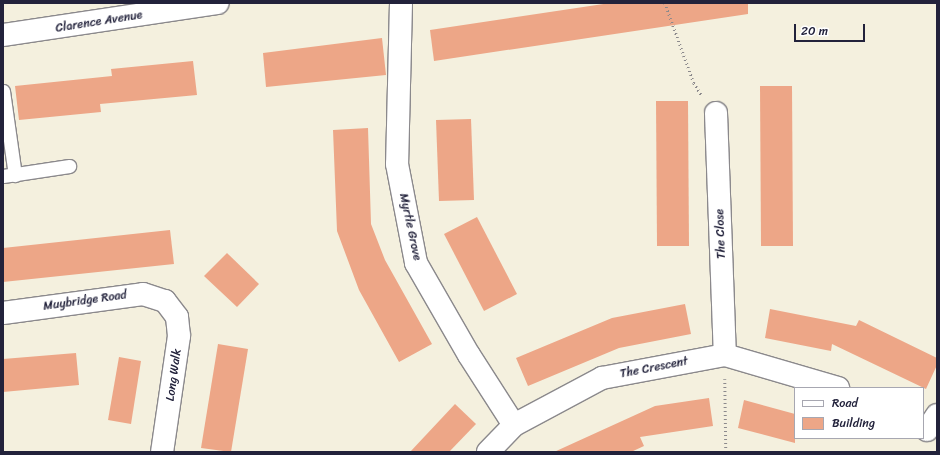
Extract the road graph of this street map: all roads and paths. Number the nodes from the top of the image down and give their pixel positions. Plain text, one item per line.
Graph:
1 (218, 3) edge
2 (401, 3) edge
3 (665, 3) edge
4 (3, 35) edge
5 (3, 91) edge
6 (716, 113) joint
7 (69, 166) dead end
8 (9, 176) edge
9 (166, 301) joint
10 (3, 313) edge
11 (725, 354) junction
12 (835, 387) edge
13 (514, 425) junction
14 (162, 452) edge
15 (488, 452) edge
16 (726, 452) edge

1 - 4 street, Clarence Avenue
2 - 13 street, Myrtle Grove
3 - 6 path
5 - 8 lane
6 - 11 street, The Close
7 - 8 lane
9 - 10 street, Muybridge Road
9 - 14 street, Long Walk
11 - 12 street, The Crescent
11 - 13 street, The Crescent
11 - 16 path
13 - 15 street, The Crescent

